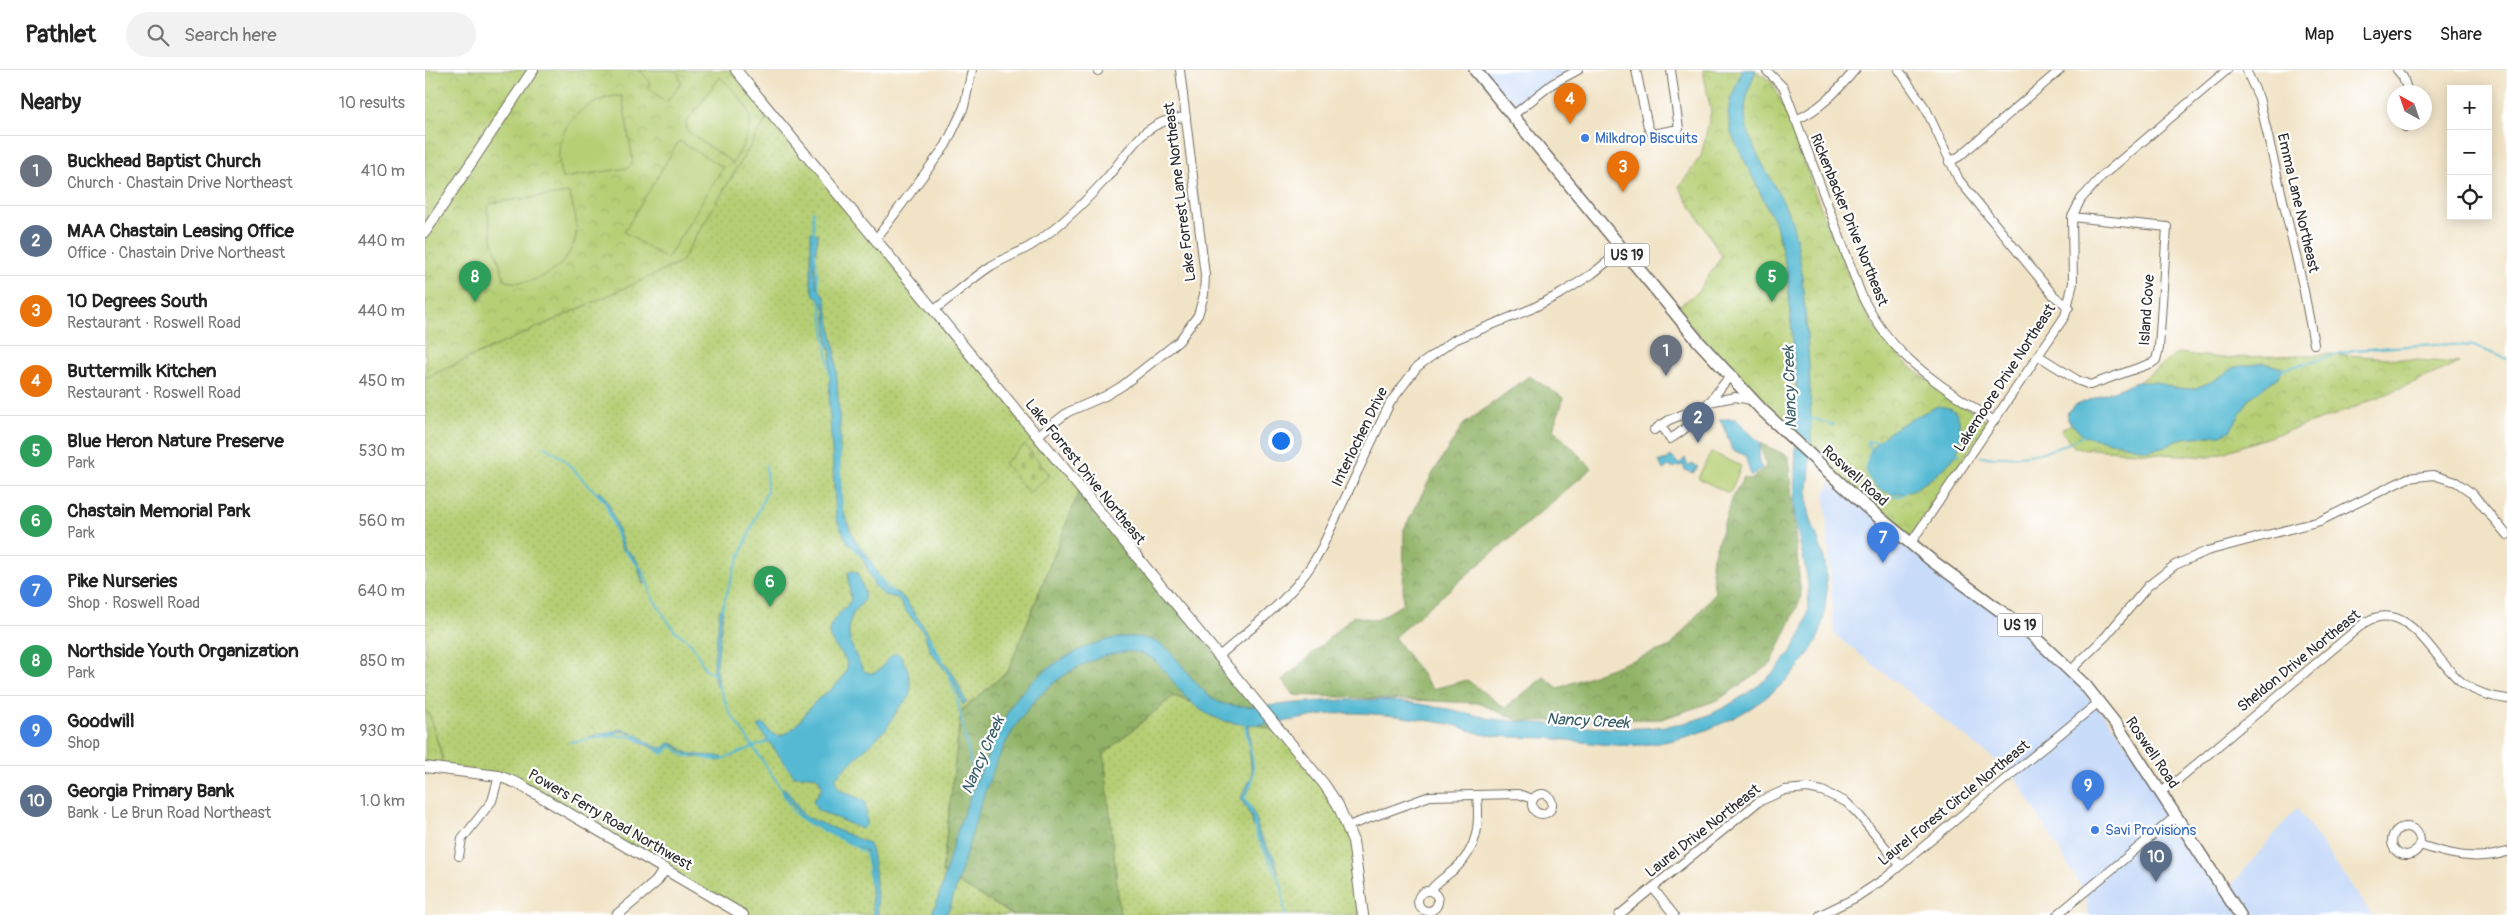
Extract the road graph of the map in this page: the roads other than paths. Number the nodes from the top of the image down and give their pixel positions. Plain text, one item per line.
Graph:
1 (533, 70) edge
2 (736, 70) edge
3 (972, 70) edge
4 (1180, 70) edge
5 (1475, 70) edge
6 (1578, 70) edge
7 (1636, 70) edge
8 (1671, 70) edge
9 (1766, 70) edge
10 (1855, 70) edge
11 (1899, 70) edge
12 (2060, 70) edge
13 (2227, 70) edge
14 (2246, 70) edge
15 (2397, 70) edge
16 (2406, 85) edge
17 (1512, 116) junction
18 (1186, 117) junction
19 (1795, 120) junction
20 (1949, 162) junction
21 (2072, 217) junction
22 (425, 232) edge
23 (876, 239) junction
24 (1622, 250) junction
25 (2069, 307) junction
26 (934, 310) junction
27 (2314, 344) dead end
28 (2039, 356) junction
29 (1729, 376) junction
30 (1753, 401) junction
31 (1707, 403) junction
32 (1994, 421) junction
33 (1037, 436) junction
34 (2507, 520) edge
35 (2499, 526) junction
36 (2507, 535) edge
37 (1910, 544) junction
38 (1219, 656) junction
39 (2071, 670) junction
40 (2507, 699) edge
41 (2099, 702) junction
42 (425, 767) edge
43 (499, 776) junction
44 (2160, 792) junction
45 (1477, 796) junction
46 (1533, 799) dead end
47 (2176, 816) junction
48 (1348, 826) junction
49 (2420, 845) dead end
50 (2507, 852) edge
51 (459, 856) dead end
52 (1900, 865) junction
53 (665, 869) junction
54 (1653, 888) junction
55 (1430, 892) dead end
56 (617, 915) edge
57 (743, 915) edge
58 (1363, 915) edge
59 (1619, 915) edge
60 (1674, 915) edge
61 (1820, 915) edge
62 (2057, 915) edge
63 (2240, 915) edge

1 - 22 street
2 - 23 street, Lake Forrest Drive Northeast
3 - 23 street
4 - 18 street, Lake Forrest Lane Northeast
5 - 17 main road, Roswell Road / US 19
6 - 17 street
7 - 8 street
9 - 19 street, Rickenbacker Drive Northeast
10 - 19 street
11 - 20 street
12 - 20 street
13 - 21 street
14 - 27 street, Emma Lane Northeast
15 - 16 street
17 - 24 main road, Roswell Road / US 19
18 - 26 street
18 - 33 street, Lake Forrest Lane Northeast
19 - 32 street, Rickenbacker Drive Northeast
20 - 25 street
21 - 25 street, Lakemoore Drive Northeast
21 - 28 street, Island Cove
23 - 26 street, Lake Forrest Drive Northeast
24 - 29 main road, Roswell Road / US 19
24 - 38 street, Interlochen Drive
25 - 28 street, Lakemoore Drive Northeast
26 - 33 street, Lake Forrest Drive Northeast
28 - 32 street, Lakemoore Drive Northeast
29 - 30 main road, Roswell Road / US 19
29 - 31 street
30 - 31 street
30 - 37 main road, Roswell Road / US 19
31 - 31 street
32 - 37 street, Lakemoore Drive Northeast
33 - 38 street, Lake Forrest Drive Northeast
34 - 35 street
35 - 36 street
35 - 39 street
37 - 39 main road, Roswell Road / US 19
38 - 48 street, Lake Forrest Drive Northeast
39 - 41 main road, Roswell Road / US 19
40 - 44 street, Sheldon Drive Northeast
41 - 44 main road, Roswell Road / US 19
41 - 52 street, Laurel Forest Circle Northeast
42 - 43 street, Powers Ferry Road Northwest
43 - 51 street
43 - 53 street, Powers Ferry Road Northwest
44 - 47 main road, Roswell Road / US 19
45 - 46 street
45 - 48 street
45 - 55 street
47 - 62 street
47 - 63 main road, Roswell Road / US 19
48 - 58 street, Lake Forrest Drive Northeast
49 - 50 street
52 - 54 street, Laurel Drive Northeast
52 - 61 street, Laurel Forest Circle Northeast
53 - 56 street
53 - 57 street, Powers Ferry Road Northwest
54 - 59 street, Laurel Drive Northeast
54 - 60 street

